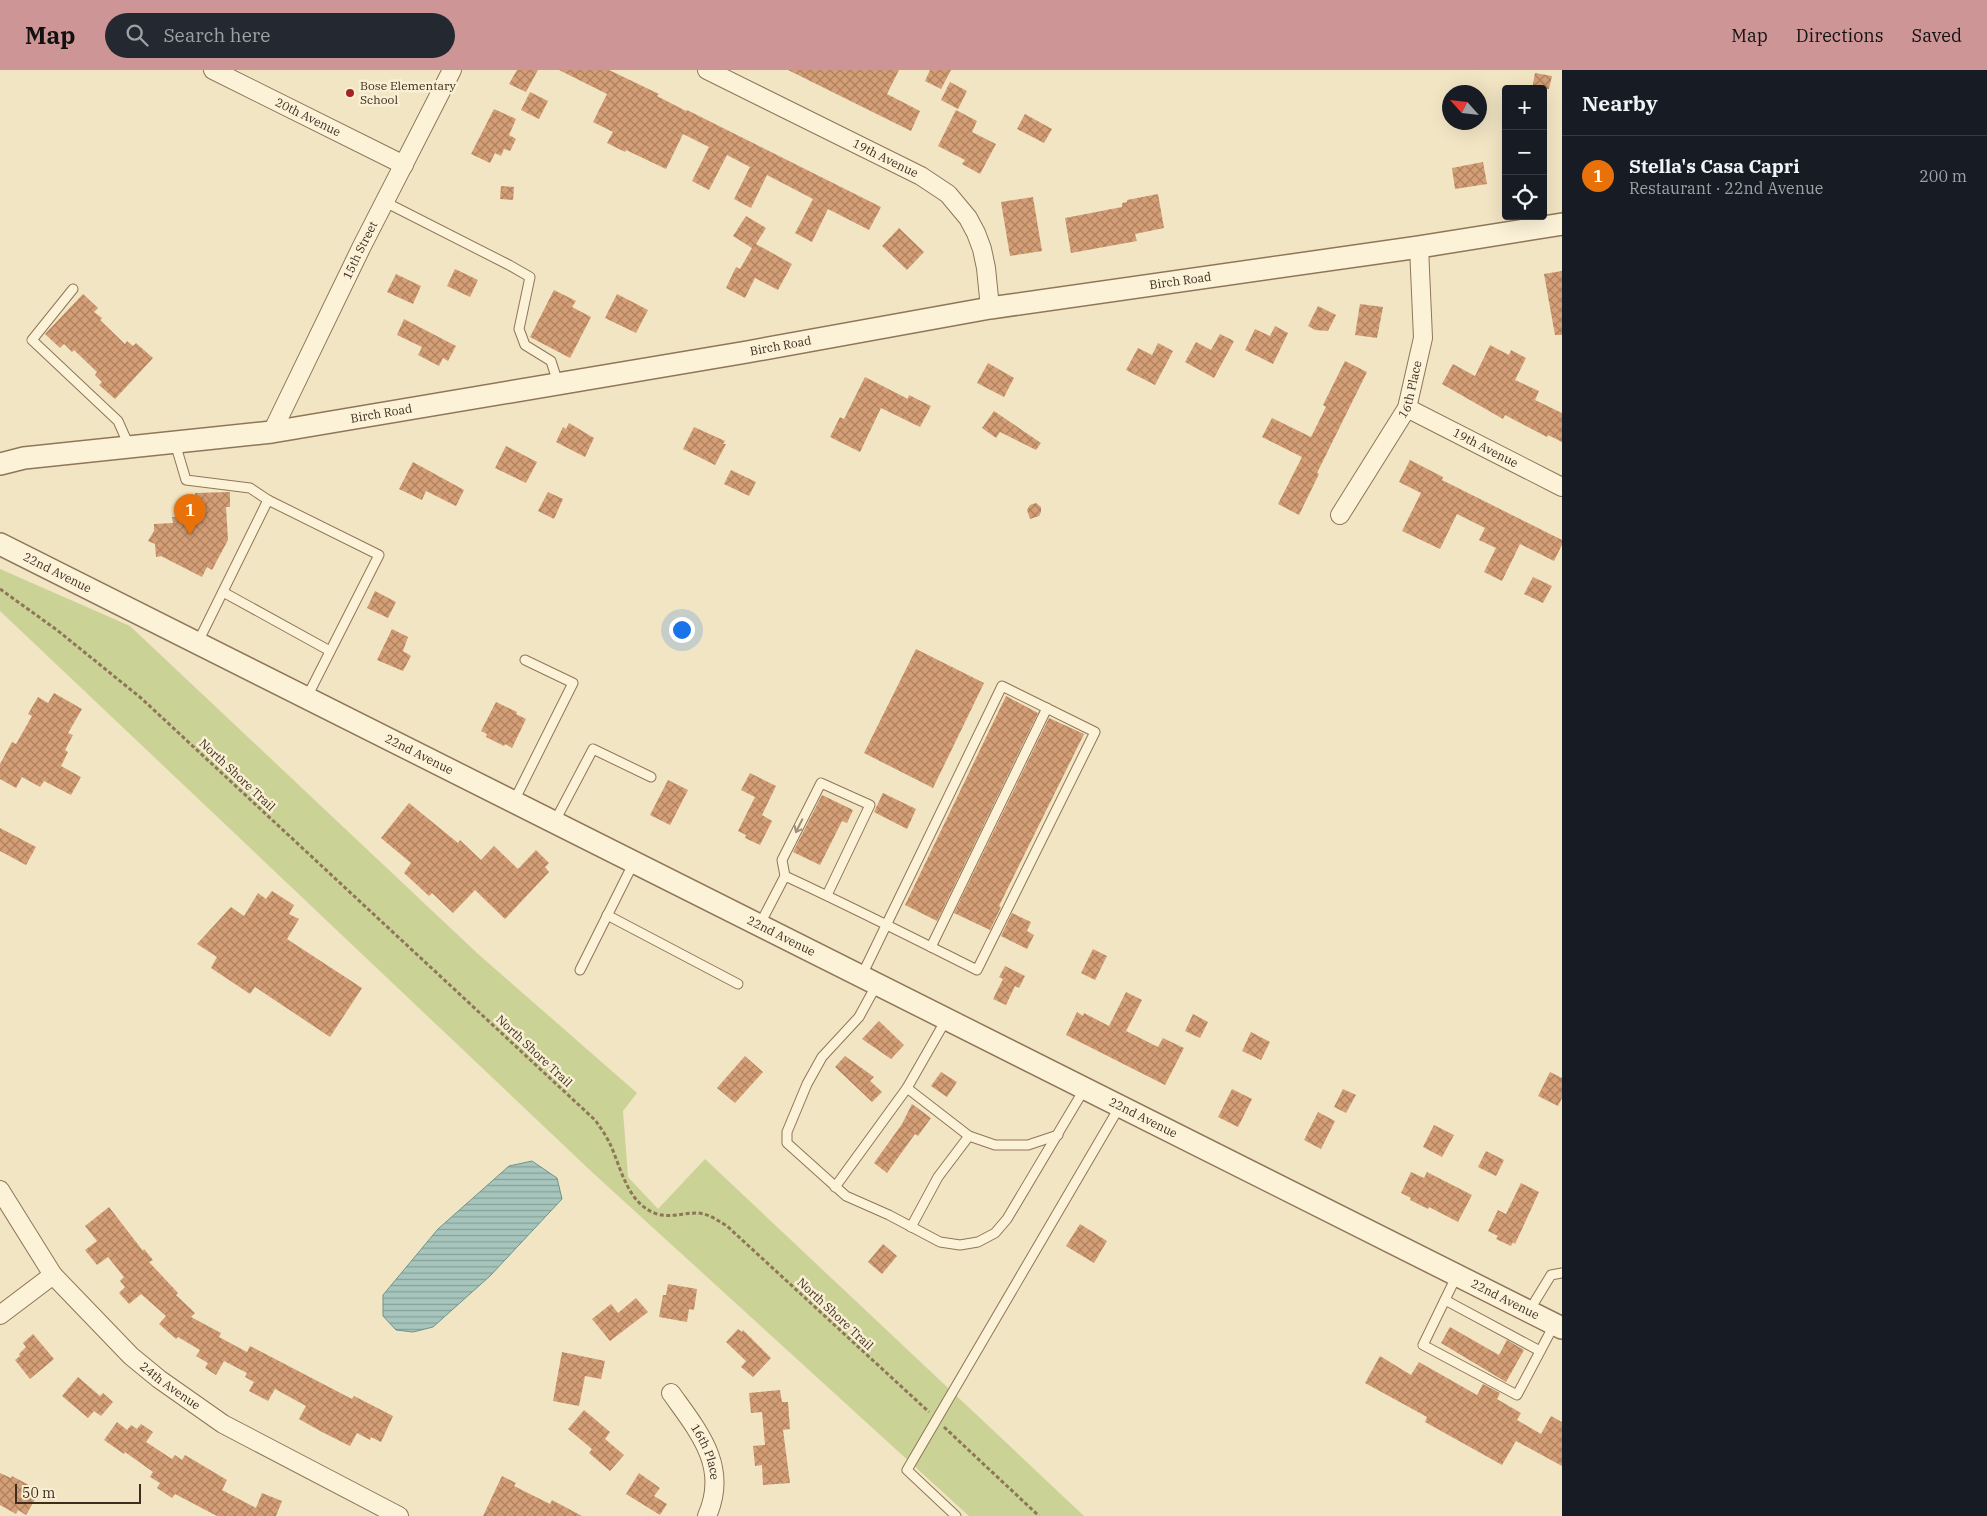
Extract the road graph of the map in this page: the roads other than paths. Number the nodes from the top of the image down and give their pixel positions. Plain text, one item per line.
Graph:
1 (213, 70) edge
2 (452, 70) edge
3 (707, 70) edge
4 (404, 165) junction
5 (385, 202) junction
6 (1562, 224) edge
7 (1419, 247) junction
8 (73, 289) dead end
9 (990, 308) junction
10 (558, 384) junction
11 (1407, 408) junction
12 (272, 432) junction
13 (176, 443) junction
14 (130, 448) junction
15 (24, 458) junction
16 (0, 464) edge
17 (0, 479) edge
18 (1562, 487) edge
19 (268, 500) junction
20 (1340, 514) dead end
21 (0, 526) edge
22 (0, 544) edge
23 (25, 555) junction
24 (223, 592) junction
25 (198, 642) junction
26 (330, 651) junction
27 (525, 660) dead end
28 (307, 697) junction
29 (1047, 708) junction
30 (651, 777) dead end
31 (514, 801) junction
32 (555, 821) junction
33 (635, 861) junction
34 (785, 876) junction
35 (827, 895) junction
36 (607, 916) junction
37 (760, 924) junction
38 (886, 925) junction
39 (931, 947) junction
40 (580, 970) dead end
41 (869, 979) junction
42 (738, 984) dead end
43 (947, 1018) junction
44 (908, 1088) junction
45 (1085, 1088) junction
46 (1120, 1106) junction
47 (1058, 1135) junction
48 (969, 1136) junction
49 (835, 1186) junction
50 (0, 1190) edge
51 (911, 1227) junction
52 (1562, 1273) edge
53 (53, 1275) junction
54 (1457, 1275) junction
55 (1445, 1300) junction
56 (1529, 1311) junction
57 (0, 1315) edge
58 (1558, 1326) edge
59 (1540, 1351) junction
60 (671, 1393) dead end
61 (399, 1516) edge
62 (707, 1516) edge
63 (956, 1516) edge

1 - 4 street, 20th Avenue
2 - 4 street, 15th Street
3 - 9 street, 19th Avenue
4 - 5 street, 15th Street
5 - 10 lane
5 - 12 street, 15th Street
6 - 7 street, Birch Road
7 - 9 street, Birch Road
7 - 11 street, 16th Place
8 - 14 lane
9 - 10 street, Birch Road
10 - 12 street, Birch Road
11 - 18 street, 19th Avenue
11 - 20 street, 16th Place
12 - 13 street, Birch Road
13 - 14 street, Birch Road
13 - 19 lane
14 - 15 street, Birch Road
15 - 16 street, Birch Road
15 - 17 street
19 - 24 lane
19 - 26 lane
21 - 23 street
22 - 23 street, 22nd Avenue
23 - 25 street, 22nd Avenue
24 - 25 lane
24 - 26 lane
25 - 28 street, 22nd Avenue
26 - 28 lane
27 - 31 lane
28 - 31 street, 22nd Avenue
29 - 38 lane
29 - 39 lane
29 - 39 lane
30 - 32 lane
31 - 32 street, 22nd Avenue
32 - 33 street, 22nd Avenue
33 - 36 lane
33 - 37 street, 22nd Avenue
34 - 35 lane
35 -> 34 lane
34 - 37 lane
35 - 38 lane
36 - 40 lane
36 - 42 lane
37 - 41 street, 22nd Avenue
38 - 39 lane
38 - 41 lane
41 - 43 street, 22nd Avenue
41 - 49 lane
43 - 44 lane
43 - 45 street, 22nd Avenue
44 - 48 lane
44 - 49 lane
45 - 46 street, 22nd Avenue
45 - 47 lane
46 - 54 street, 22nd Avenue
46 - 63 lane
47 - 48 lane
47 - 51 lane
48 - 51 lane
49 - 51 lane
50 - 53 street, 24th Avenue
52 - 56 lane
53 - 57 street
53 - 61 street, 24th Avenue
54 - 55 lane
54 - 56 street, 22nd Avenue
55 - 59 lane
55 - 59 lane
56 - 58 street, 22nd Avenue
58 - 59 lane
60 - 62 street, 16th Place

